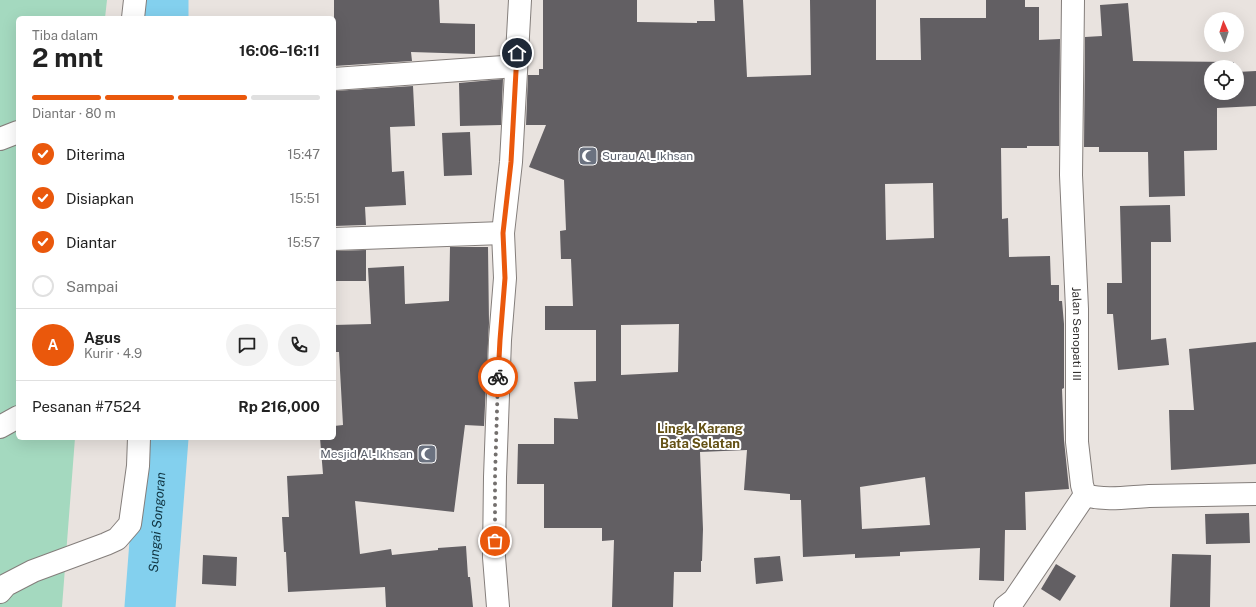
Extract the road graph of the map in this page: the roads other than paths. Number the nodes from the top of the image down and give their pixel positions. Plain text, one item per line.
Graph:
1 (135, 0) edge
2 (520, 0) edge
3 (1073, 0) edge
4 (133, 16) edge
5 (516, 66) junction
6 (336, 79) edge
7 (16, 133) edge
8 (0, 139) edge
9 (503, 233) junction
10 (336, 239) edge
11 (16, 418) edge
12 (0, 427) edge
13 (139, 440) edge
14 (1256, 494) edge
15 (1085, 495) junction
16 (0, 592) edge
17 (498, 607) edge
18 (1005, 607) edge

1 - 4 street
2 - 5 street
3 - 15 street, Jalan Senopati III
5 - 6 street
5 - 9 street
7 - 8 street
9 - 10 street
9 - 17 street
11 - 12 street
13 - 16 street
14 - 15 street
15 - 18 street

